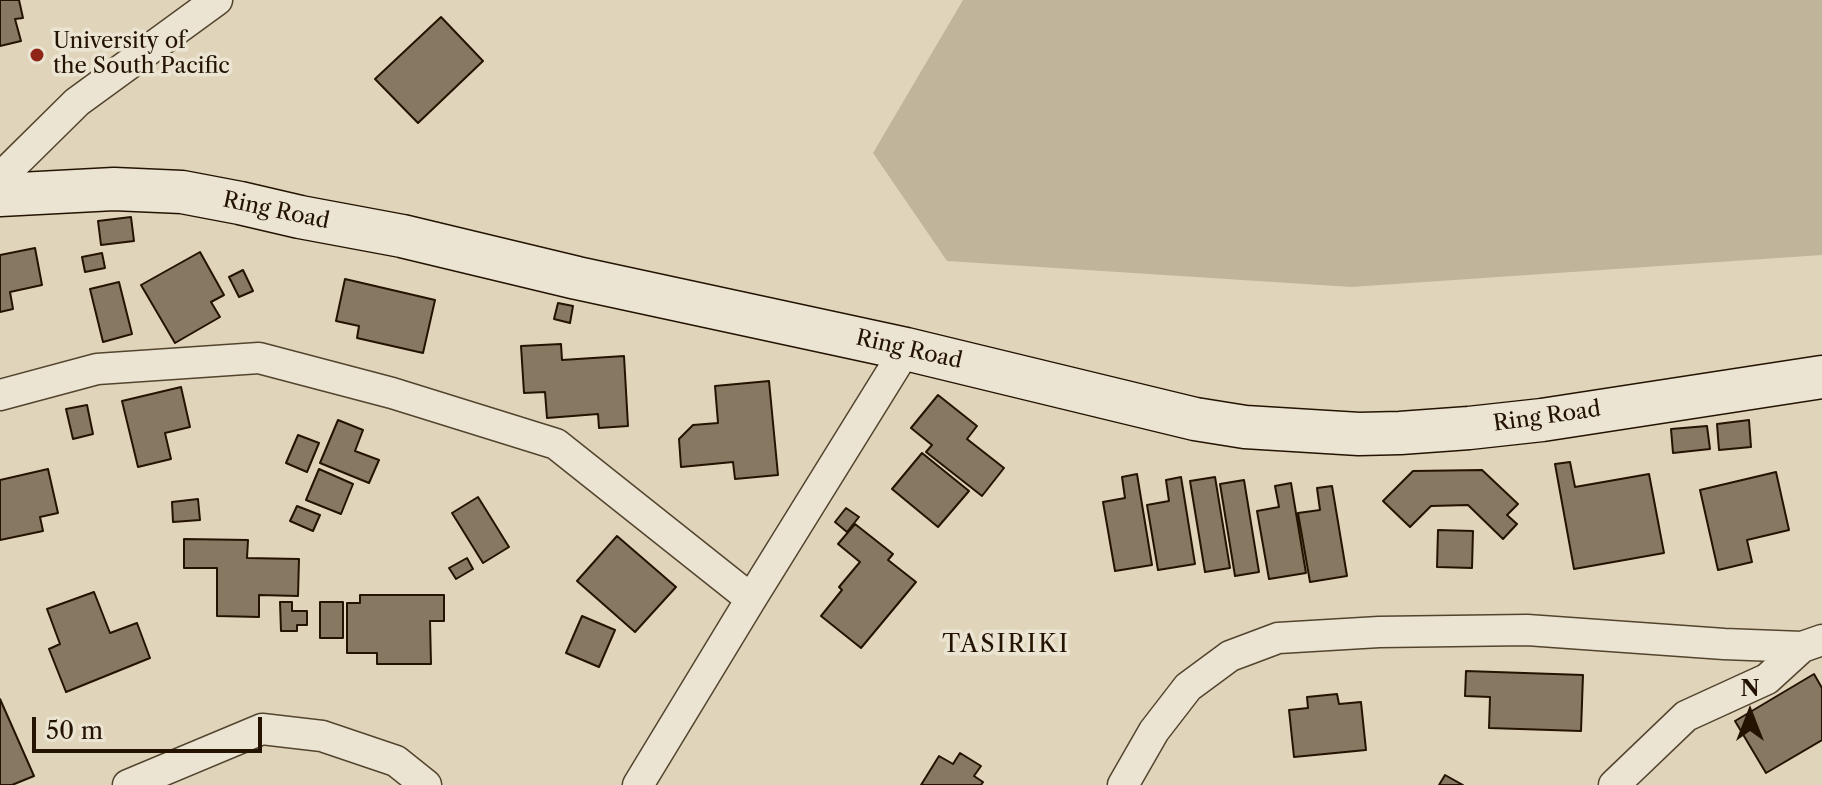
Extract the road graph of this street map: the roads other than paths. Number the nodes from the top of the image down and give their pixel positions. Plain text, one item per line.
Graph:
1 (217, 0) edge
2 (0, 178) edge
3 (0, 195) edge
4 (906, 349) junction
5 (1822, 377) edge
6 (0, 395) edge
7 (751, 599) junction
8 (1812, 644) edge
9 (128, 785) edge
10 (426, 785) edge
11 (638, 785) edge
12 (1123, 785) edge
13 (1614, 785) edge

1 - 2 street
3 - 4 main road, Ring Road
4 - 5 main road, Ring Road
4 - 7 street
6 - 7 street
7 - 11 street
8 - 12 street
8 - 13 street
9 - 10 street

